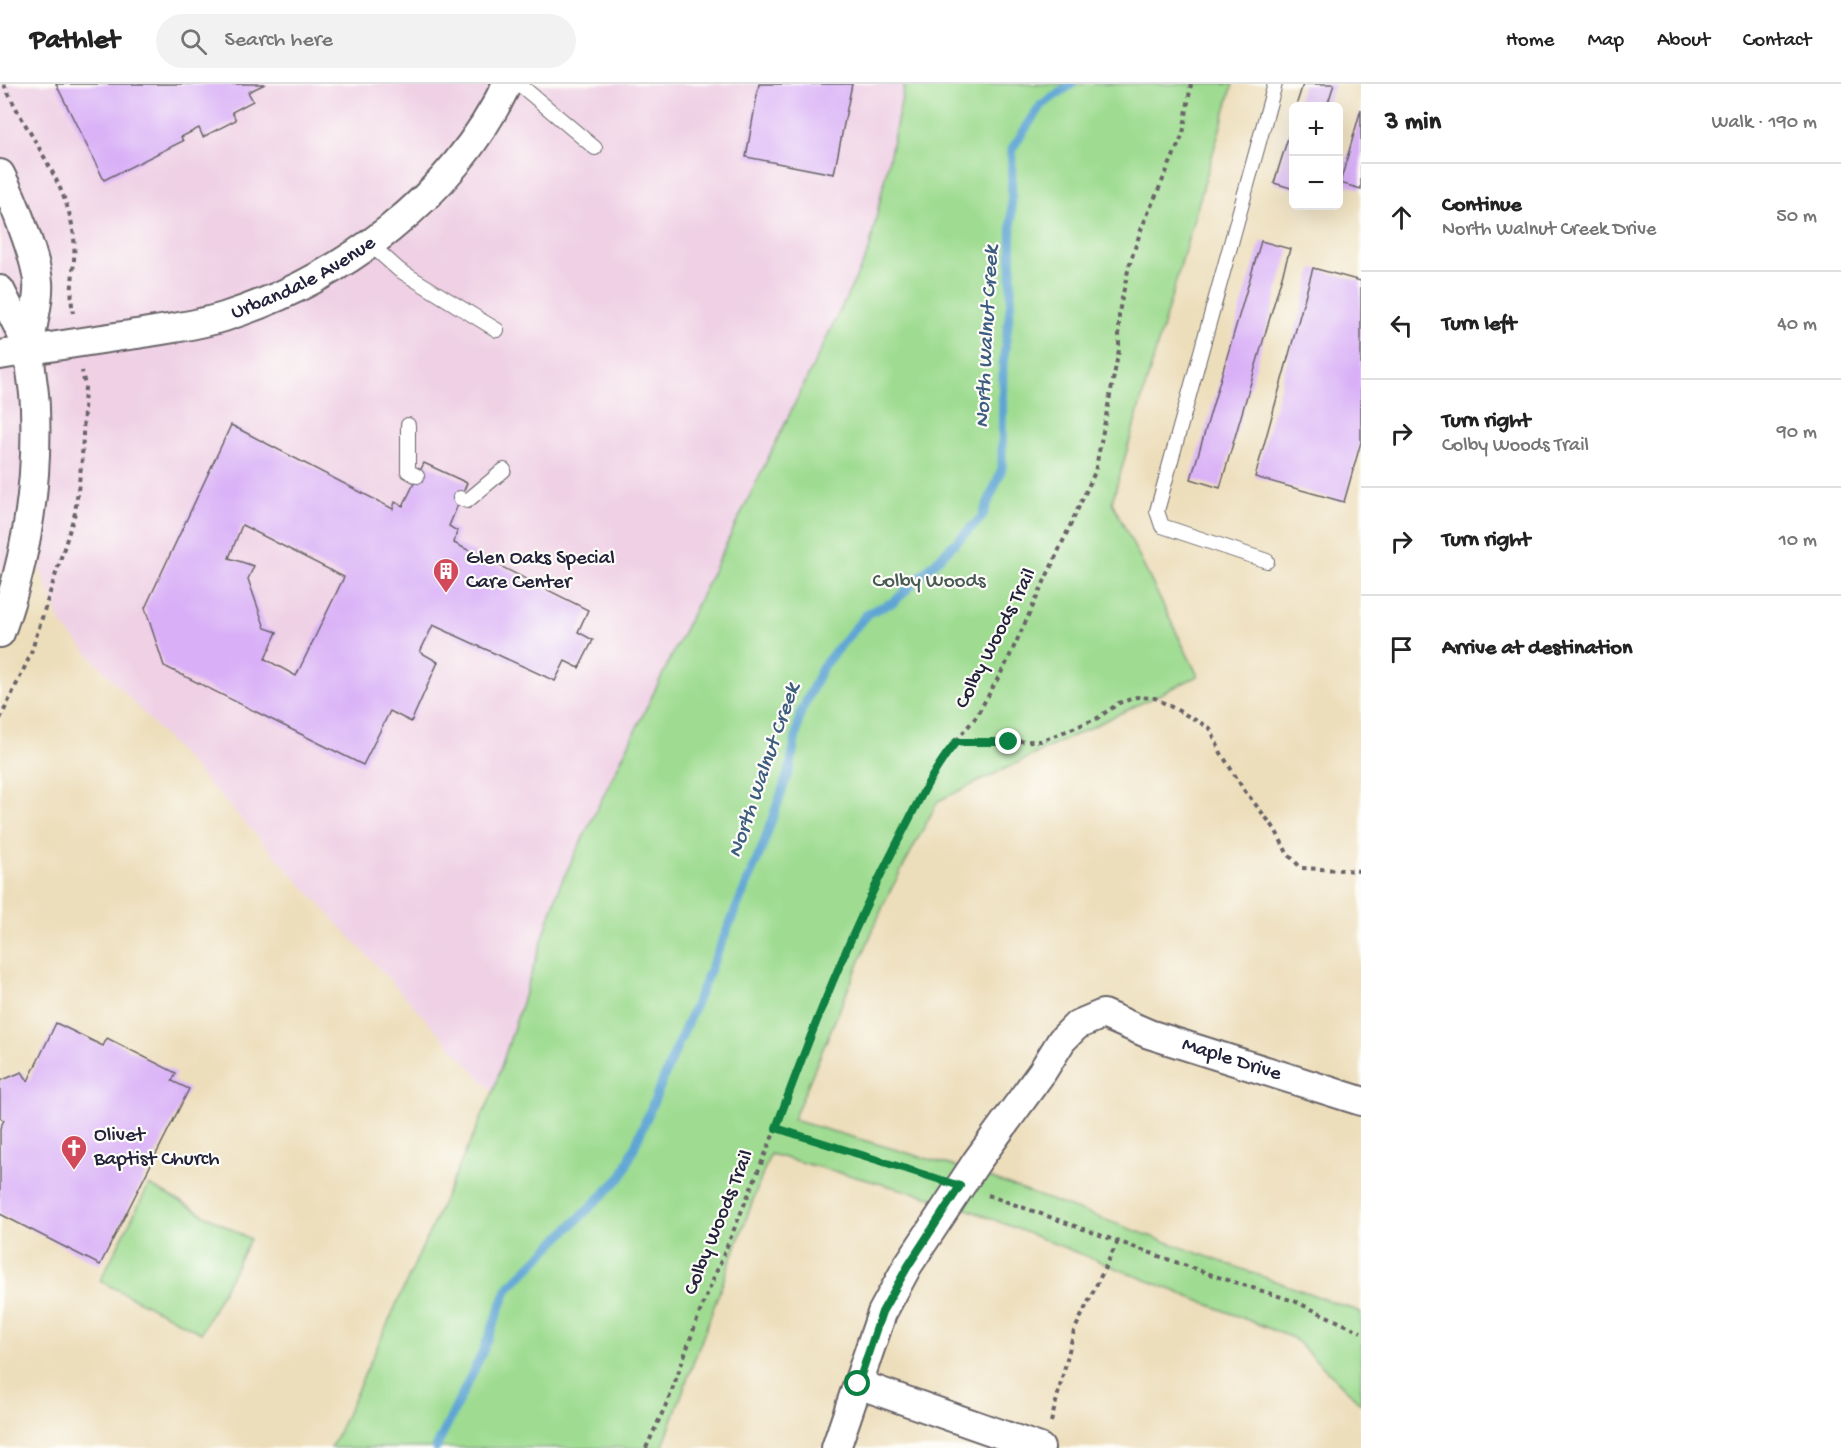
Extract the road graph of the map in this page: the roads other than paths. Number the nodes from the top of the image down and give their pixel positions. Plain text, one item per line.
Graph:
1 (507, 84) edge
2 (519, 84) edge
3 (1275, 84) edge
4 (595, 148) dead end
5 (0, 174) edge
6 (370, 244) junction
7 (0, 290) edge
8 (497, 330) dead end
9 (30, 350) junction
10 (0, 355) edge
11 (408, 425) dead end
12 (504, 470) dead end
13 (417, 476) dead end
14 (460, 498) dead end
15 (1267, 561) dead end
16 (0, 633) edge
17 (1361, 1101) edge
18 (858, 1384) junction
19 (1044, 1439) edge
20 (836, 1448) edge

1 - 6 street, Urbandale Avenue
2 - 4 lane
3 - 15 lane
5 - 9 street
6 - 8 lane
6 - 9 street, Urbandale Avenue
7 - 9 street
9 - 10 street, Urbandale Avenue
9 - 16 street
11 - 13 lane
12 - 14 lane
17 - 18 street, Maple Drive
18 - 19 street
18 - 20 street

